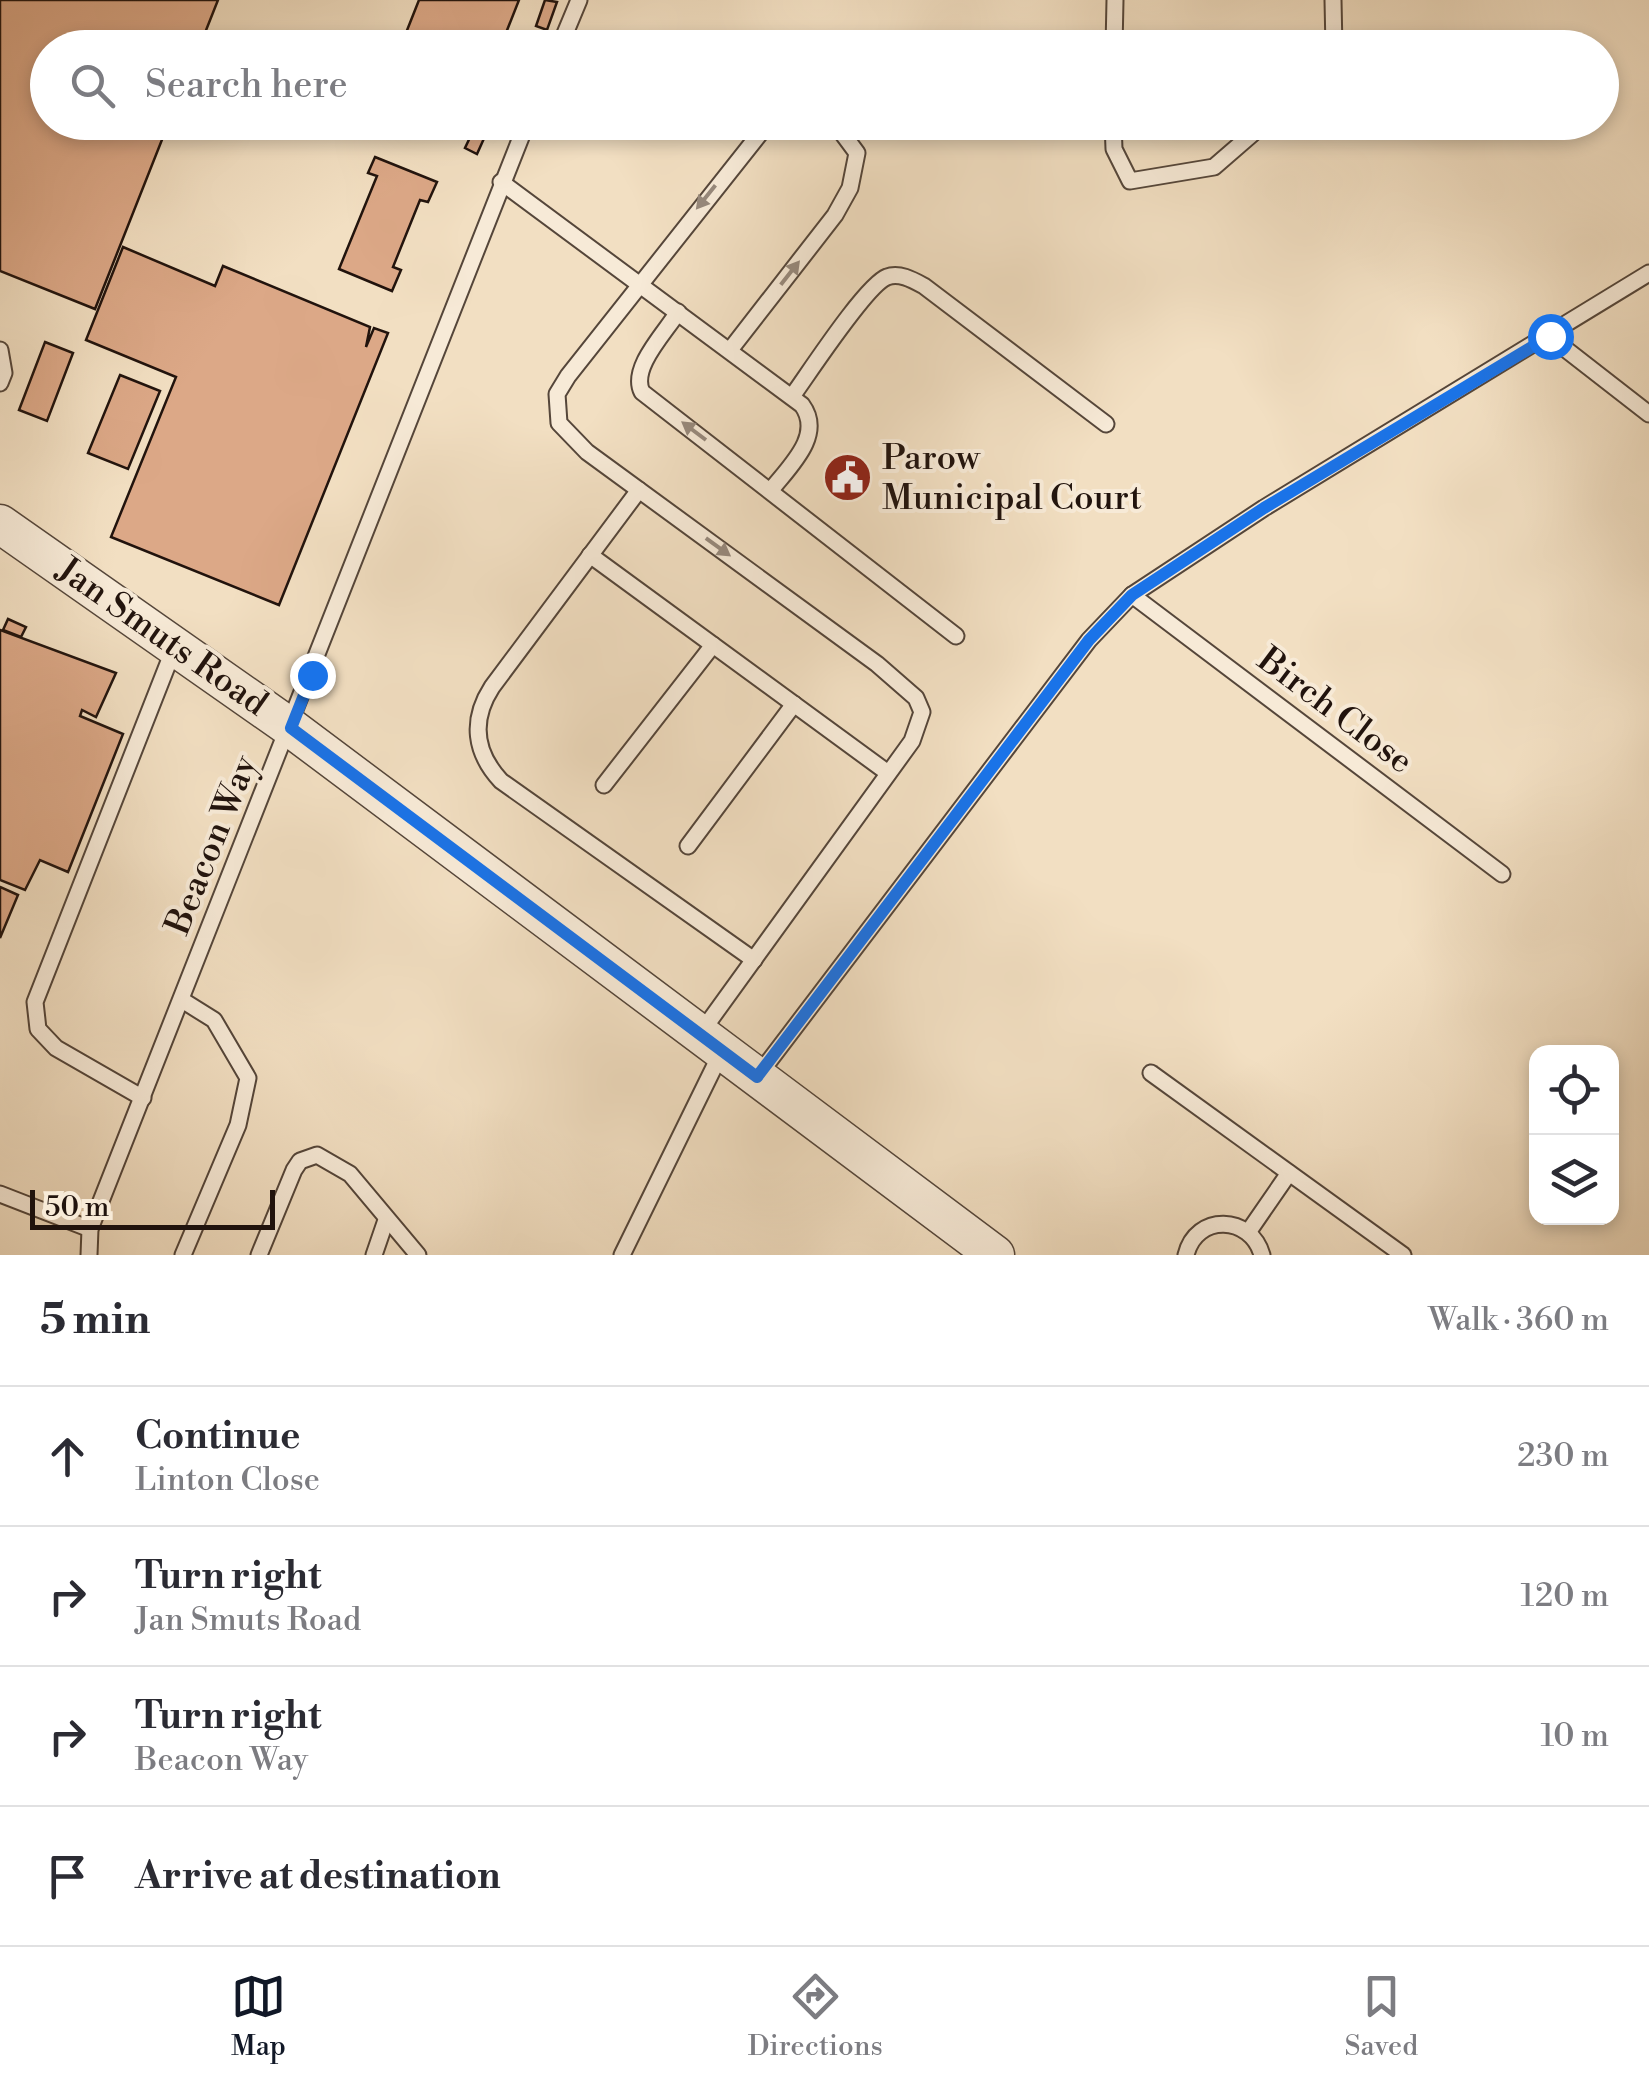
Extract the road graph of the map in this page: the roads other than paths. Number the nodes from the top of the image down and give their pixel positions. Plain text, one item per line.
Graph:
1 (579, 0) edge
2 (1115, 0) edge
3 (1333, 0) edge
4 (566, 30) edge
5 (1114, 30) edge
6 (1336, 30) edge
7 (518, 140) edge
8 (754, 140) edge
9 (847, 140) edge
10 (1114, 140) edge
11 (1245, 140) edge
12 (501, 182) junction
13 (1649, 273) edge
14 (638, 282) junction
15 (678, 312) junction
16 (1550, 336) junction
17 (0, 350) edge
18 (730, 350) junction
19 (0, 383) edge
20 (793, 395) junction
21 (1649, 414) edge
22 (1106, 424) dead end
23 (639, 490) junction
24 (771, 490) junction
25 (0, 524) edge
26 (590, 556) junction
27 (1132, 595) junction
28 (956, 636) dead end
29 (713, 645) junction
30 (175, 646) junction
31 (794, 704) junction
32 (291, 728) junction
33 (888, 773) junction
34 (604, 785) dead end
35 (688, 846) dead end
36 (1502, 874) dead end
37 (754, 960) junction
38 (182, 1000) junction
39 (711, 1042) junction
40 (1150, 1074) dead end
41 (757, 1077) junction
42 (143, 1098) junction
43 (1289, 1174) junction
44 (0, 1194) edge
45 (386, 1220) junction
46 (90, 1229) junction
47 (1249, 1232) junction
48 (90, 1255) edge
49 (183, 1255) edge
50 (259, 1255) edge
51 (374, 1255) edge
52 (418, 1255) edge
53 (622, 1255) edge
54 (995, 1255) edge
55 (1186, 1255) edge
56 (1262, 1255) edge
57 (1403, 1255) edge

1 - 4 lane
2 - 5 lane
3 - 6 lane
7 - 12 lane, Beacon Way
8 -> 14 lane
18 -> 9 lane
10 - 11 lane
12 - 14 lane
12 - 32 lane, Beacon Way
13 - 16 lane
14 - 15 lane
14 - 23 lane
15 - 18 lane
24 -> 15 lane
16 - 21 lane
16 - 27 lane
17 - 19 lane
18 - 20 lane
20 - 22 lane
20 - 24 lane
23 - 26 lane
23 -> 33 lane
24 - 28 lane
25 - 30 street, Jan Smuts Road
26 - 29 lane
26 - 37 lane
27 - 36 lane, Birch Close
27 - 41 lane
29 - 31 lane
29 - 34 lane
30 - 32 street, Jan Smuts Road
30 - 42 lane
31 - 33 lane
31 - 35 lane
32 - 38 lane, Beacon Way
32 - 39 street, Jan Smuts Road
33 - 37 lane
37 - 39 lane
38 - 42 lane, Beacon Way
38 - 49 lane
39 - 41 street, Jan Smuts Road
39 - 53 lane
40 - 43 lane
41 - 54 street, Jan Smuts Road
42 - 46 lane, Beacon Way
43 - 47 lane
43 - 57 lane
44 - 46 lane
45 - 50 lane
45 - 51 lane
45 - 52 lane
46 - 48 lane, Beacon Way
47 - 55 lane
47 - 56 lane

